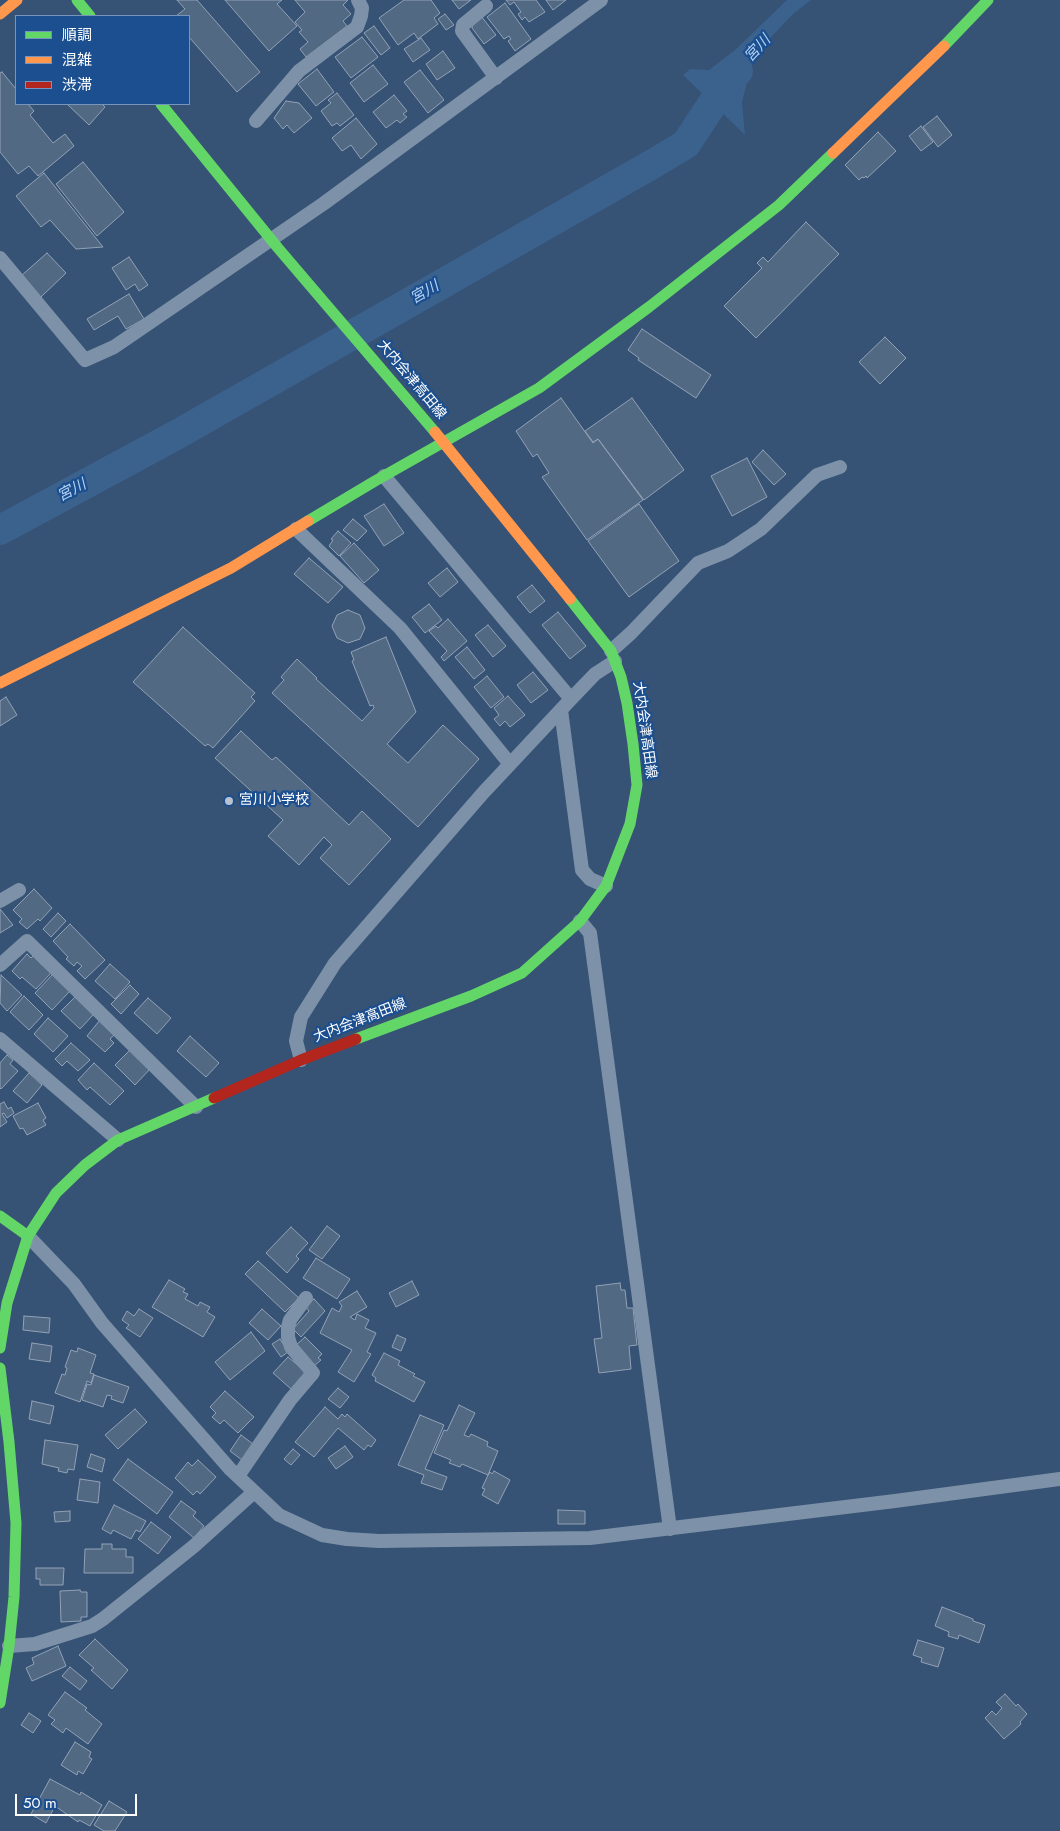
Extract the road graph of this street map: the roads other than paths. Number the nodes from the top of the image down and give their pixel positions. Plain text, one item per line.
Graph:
1 (17, 0) edge
2 (77, 0) edge
3 (358, 0) edge
4 (601, 0) edge
5 (988, 0) edge
6 (486, 6) dead end
7 (0, 14) edge
8 (89, 15) edge
9 (496, 78) junction
10 (162, 105) edge
11 (256, 121) dead end
12 (275, 243) junction
13 (0, 258) edge
14 (441, 439) junction
15 (840, 467) dead end
16 (384, 476) junction
17 (296, 529) junction
18 (613, 656) junction
19 (0, 683) edge
20 (571, 699) junction
21 (561, 710) junction
22 (510, 764) junction
23 (606, 886) junction
24 (19, 890) dead end
25 (0, 901) edge
26 (580, 921) junction
27 (0, 965) edge
28 (0, 1040) edge
29 (301, 1060) junction
30 (196, 1107) junction
31 (118, 1140) junction
32 (0, 1216) edge
33 (28, 1236) junction
34 (306, 1298) dead end
35 (0, 1348) edge
36 (0, 1368) edge
37 (238, 1476) junction
38 (1060, 1479) edge
39 (254, 1492) junction
40 (670, 1529) junction
41 (10, 1646) junction
42 (0, 1703) edge

1 - 7 main road
2 - 8 main road
3 - 11 street
4 - 9 street
5 - 14 main road
6 - 9 street
9 - 12 street
10 - 12 main road, 大内会津高田線
12 - 13 street
12 - 14 main road, 大内会津高田線
14 - 16 main road
14 - 18 main road, 大内会津高田線
15 - 18 street
16 - 17 main road
16 - 20 street
17 - 19 main road
17 - 22 street
18 - 20 street
18 - 23 main road, 大内会津高田線
20 - 21 street
21 - 22 street
21 - 23 street
22 - 29 street
23 - 26 main road, 大内会津高田線
24 - 25 street
26 - 29 main road, 大内会津高田線
26 - 40 street
27 - 30 street
28 - 31 street
29 - 30 main road, 大内会津高田線
30 - 31 main road, 大内会津高田線
31 - 33 main road, 大内会津高田線
32 - 33 main road
33 - 35 main road, 大内会津高田線
33 - 37 street
34 - 37 street
36 - 41 main road
37 - 39 street
38 - 40 street
39 - 40 street
39 - 41 street
41 - 42 main road

